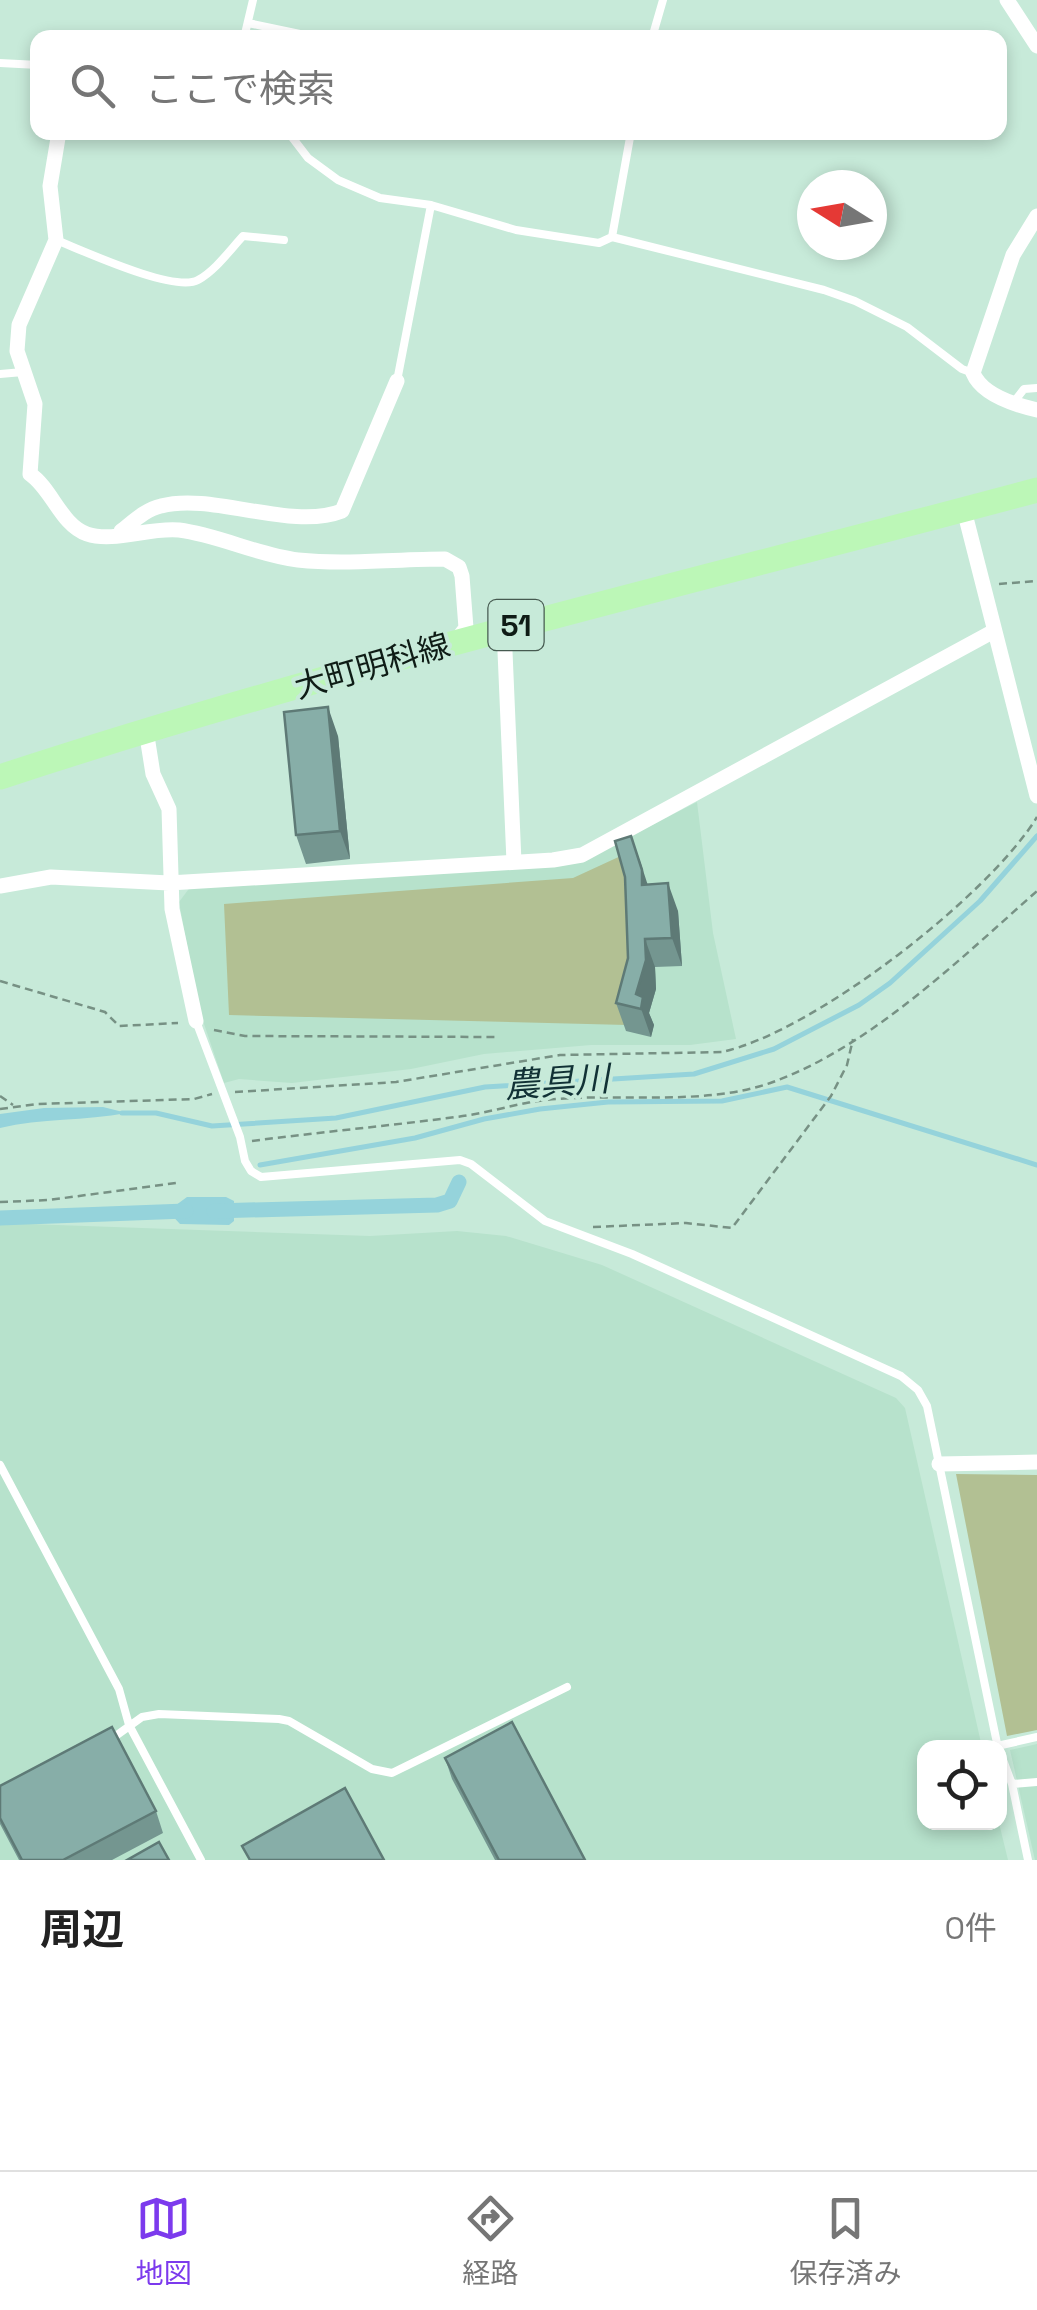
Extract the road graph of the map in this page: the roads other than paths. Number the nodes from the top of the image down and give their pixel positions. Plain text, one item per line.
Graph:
1 (252, 0) edge
2 (662, 0) edge
3 (1006, 0) edge
4 (248, 23) junction
5 (246, 30) edge
6 (281, 30) edge
7 (654, 30) edge
8 (1037, 46) edge
9 (0, 63) edge
10 (30, 65) edge
11 (58, 140) edge
12 (294, 140) edge
13 (630, 140) edge
14 (431, 206) junction
15 (1037, 216) edge
16 (612, 238) junction
17 (56, 240) junction
18 (284, 240) dead end
19 (23, 372) junction
20 (973, 373) junction
21 (0, 374) edge
22 (397, 381) joint
23 (1037, 388) edge
24 (1013, 403) junction
25 (1037, 410) edge
26 (1037, 490) edge
27 (964, 510) junction
28 (115, 536) junction
29 (504, 628) junction
30 (994, 631) junction
31 (455, 642) junction
32 (146, 730) junction
33 (0, 777) edge
34 (1037, 796) edge
35 (514, 862) junction
36 (169, 883) junction
37 (0, 886) edge
38 (196, 1021) joint
39 (1037, 1462) edge
40 (939, 1464) junction
41 (0, 1465) edge
42 (568, 1687) dead end
43 (129, 1725) junction
44 (1037, 1738) edge
45 (996, 1740) edge
46 (1007, 1746) edge
47 (96, 1748) edge
48 (1007, 1771) edge
49 (1037, 1782) edge
50 (1012, 1784) junction
51 (202, 1860) edge
52 (1028, 1860) edge

1 - 4 lane
2 - 7 lane
3 - 8 street
4 - 5 lane
4 - 6 lane
9 - 10 lane
11 - 17 street
12 - 14 lane
13 - 16 lane
14 - 16 lane
14 - 22 lane
15 - 20 street
16 - 20 lane
17 - 18 lane
17 - 19 street
19 - 21 lane
19 - 28 street
20 - 24 street
22 - 28 street
23 - 24 lane
24 - 25 street
26 - 27 main road, 大町明科線 / 51
27 - 29 main road, 大町明科線 / 51
27 - 30 street
28 - 31 street
29 - 31 main road, 大町明科線 / 51
29 - 35 street
30 - 34 street
30 - 35 street
31 - 32 main road, 大町明科線 / 51
32 - 33 main road, 大町明科線 / 51
32 - 36 street
35 - 36 street
36 - 37 street
36 - 38 street
38 - 40 lane
39 - 40 street
40 - 45 lane
41 - 43 lane
42 - 43 lane
43 - 47 lane
43 - 51 lane
44 - 46 lane
48 - 50 lane
49 - 50 lane
50 - 52 lane

